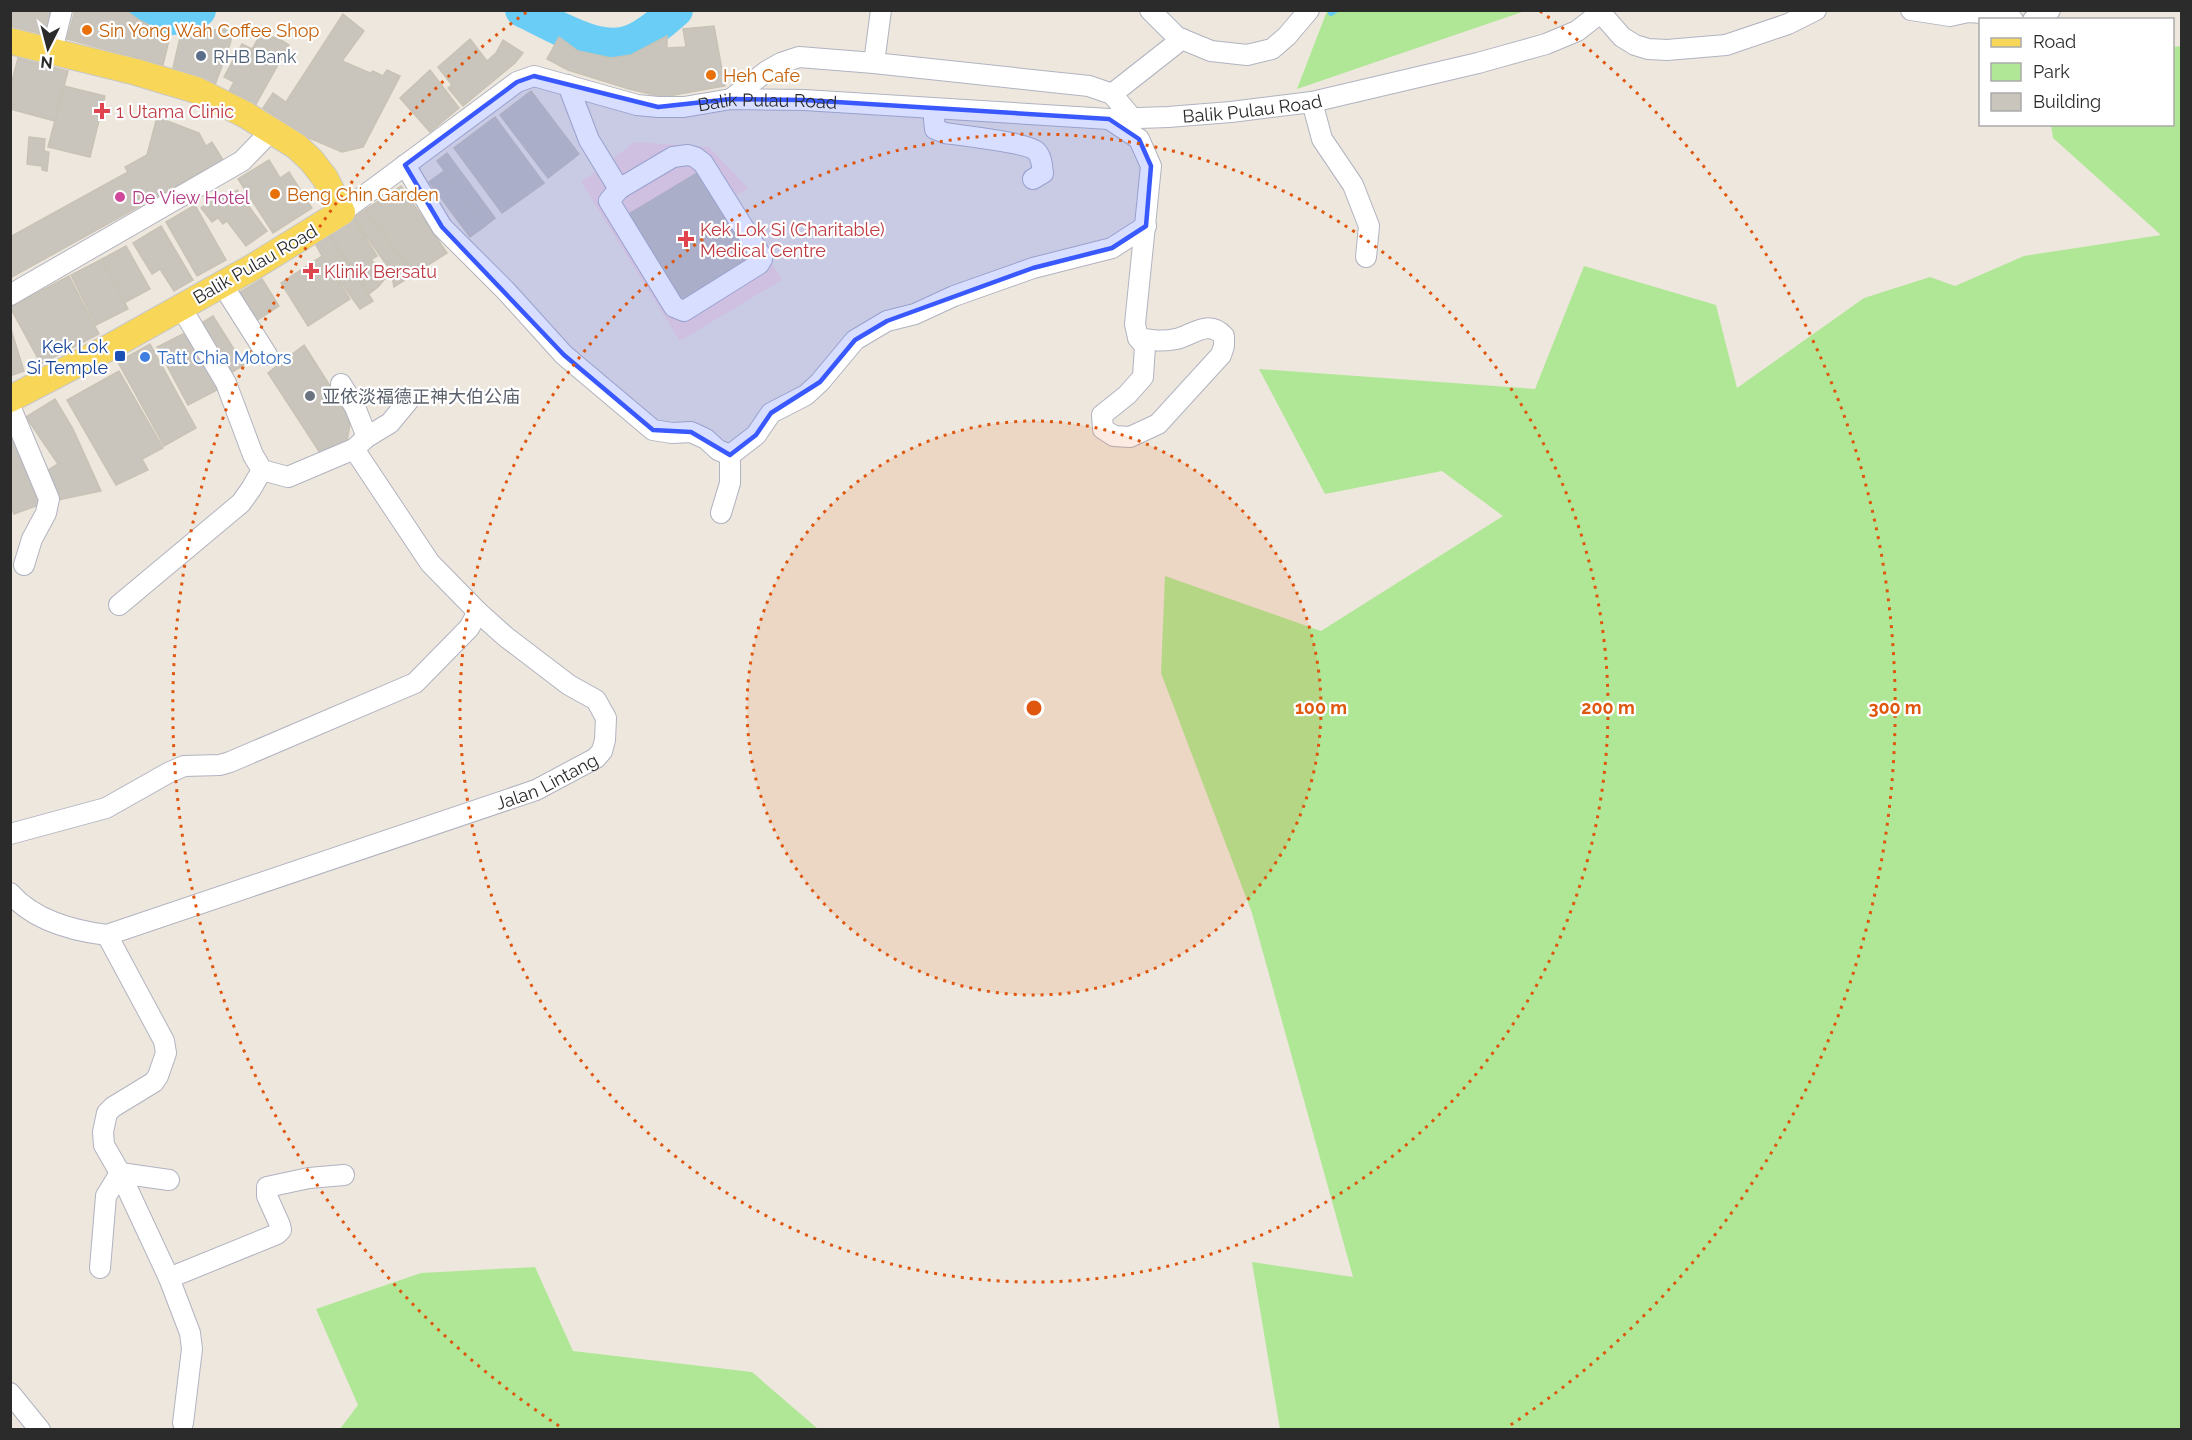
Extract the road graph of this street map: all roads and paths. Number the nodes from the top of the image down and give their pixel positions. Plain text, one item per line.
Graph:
1 (62, 10) edge
2 (881, 10) edge
3 (1150, 10) edge
4 (1309, 10) edge
5 (1816, 10) edge
6 (1911, 10) edge
7 (2050, 10) edge
8 (1602, 12) edge
9 (2007, 18) edge
10 (2036, 18) edge
11 (1182, 39) junction
12 (10, 40) edge
13 (52, 51) junction
14 (874, 63) junction
15 (568, 85) junction
16 (1112, 94) junction
17 (731, 99) junction
18 (1312, 102) junction
19 (933, 109) junction
20 (1131, 118) junction
21 (1109, 119) junction
22 (272, 130) junction
23 (405, 165) junction
24 (1033, 178) dead end
25 (619, 189) junction
26 (342, 212) junction
27 (1146, 226) junction
28 (1366, 257) dead end
29 (222, 284) junction
30 (10, 295) edge
31 (181, 307) junction
32 (1138, 338) junction
33 (267, 355) dead end
34 (341, 384) dead end
35 (10, 399) edge
36 (409, 400) dead end
37 (10, 406) edge
38 (361, 443) junction
39 (730, 455) junction
40 (262, 470) junction
41 (721, 513) dead end
42 (24, 566) dead end
43 (119, 605) dead end
44 (478, 612) junction
45 (10, 834) edge
46 (10, 893) edge
47 (107, 935) junction
48 (120, 1173) junction
49 (344, 1175) dead end
50 (169, 1180) dead end
51 (100, 1268) dead end
52 (169, 1278) junction
53 (10, 1393) edge
54 (183, 1423) dead end
55 (40, 1430) edge

1 - 13 street
2 - 14 street
3 - 11 street
4 - 11 street
5 - 8 street
6 - 9 street
7 - 10 street
8 - 18 street, Balik Pulau Road
11 - 16 street
12 - 13 main road
13 - 22 main road
14 - 16 street
14 - 17 street
15 - 17 street, Balik Pulau Road
15 - 23 street, Balik Pulau Road
15 - 25 street
16 - 20 street
17 - 19 street, Balik Pulau Road
18 - 20 street, Balik Pulau Road
18 - 28 street
19 - 21 street, Balik Pulau Road
19 - 24 street
20 - 21 street, Balik Pulau Road
21 - 27 street
22 - 26 main road
22 - 30 street
23 - 26 street, Balik Pulau Road
23 - 39 street
25 - 25 street
26 - 29 main road, Balik Pulau Road
27 - 32 street
27 - 39 street
29 - 31 main road, Balik Pulau Road
29 - 33 street
31 - 35 main road, Balik Pulau Road
31 - 40 street
32 - 32 street
34 - 38 street, Jalan Lintang
36 - 38 street
37 - 42 street
38 - 40 street
38 - 44 street, Jalan Lintang
39 - 41 street
40 - 43 street
44 - 45 street
44 - 47 street, Jalan Lintang
46 - 47 street
47 - 48 street
48 - 50 street
48 - 51 street
48 - 52 street
49 - 52 street
52 - 54 street
53 - 55 street

